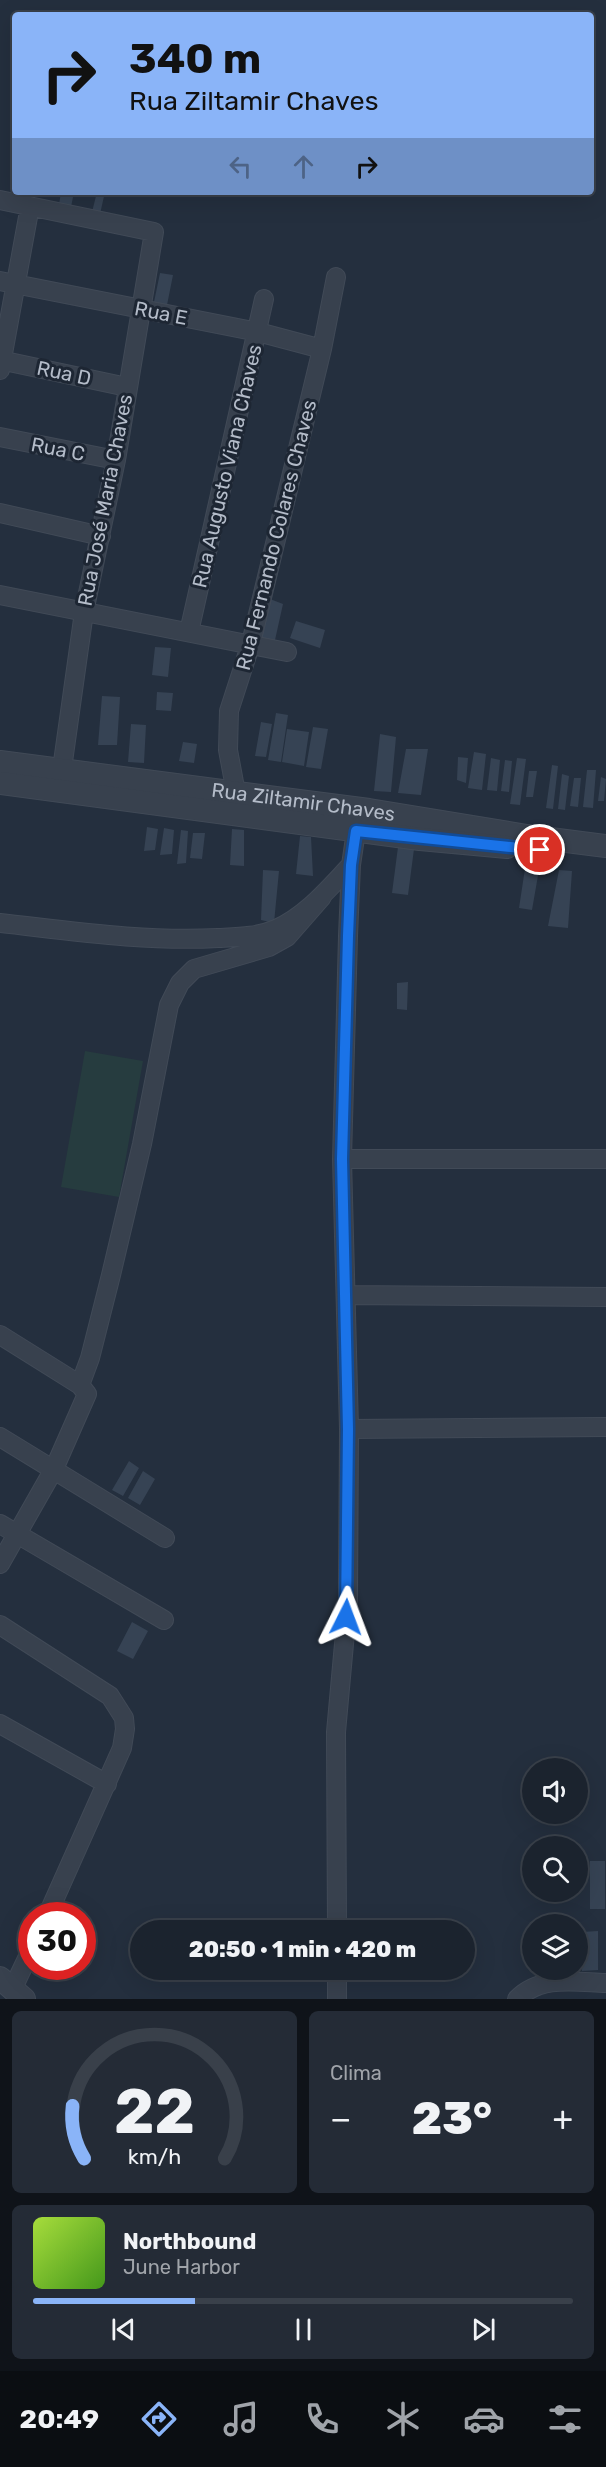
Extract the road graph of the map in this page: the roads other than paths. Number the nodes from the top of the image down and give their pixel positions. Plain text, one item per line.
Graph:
1 (0, 200) edge
2 (30, 206) junction
3 (336, 277) dead end
4 (8, 282) edge
5 (264, 299) dead end
6 (142, 309) junction
7 (258, 332) junction
8 (322, 349) junction
9 (1, 364) edge
10 (127, 387) junction
11 (0, 437) edge
12 (116, 460) junction
13 (0, 513) edge
14 (101, 536) junction
15 (0, 595) edge
16 (84, 612) junction
17 (189, 632) junction
18 (251, 643) junction
19 (287, 652) dead end
20 (0, 762) edge
21 (62, 769) junction
22 (0, 783) edge
23 (236, 793) junction
24 (421, 829) junction
25 (356, 831) junction
26 (606, 846) edge
27 (606, 859) edge
28 (351, 865) junction
29 (322, 897) junction
30 (0, 923) edge
31 (342, 1159) junction
32 (606, 1159) edge
33 (346, 1295) junction
34 (606, 1297) edge
35 (0, 1335) edge
36 (80, 1385) junction
37 (606, 1427) edge
38 (348, 1429) junction
39 (0, 1437) edge
40 (54, 1468) junction
41 (0, 1524) edge
42 (18, 1534) junction
43 (165, 1539) dead end
44 (0, 1564) edge
45 (164, 1620) dead end
46 (0, 1624) edge
47 (0, 1724) edge
48 (107, 1784) junction
49 (53, 1902) edge
50 (337, 1920) edge
51 (337, 1980) edge
52 (606, 1983) edge
53 (337, 1999) edge
54 (517, 1999) edge

1 - 2 street
2 - 4 street
2 - 6 street, Rua José Maria Chaves
3 - 8 street, Rua Fernando Colares Chaves
4 - 6 street, Rua E
4 - 9 street
5 - 7 street, Rua Augusto Viana Chaves
6 - 7 street, Rua E
6 - 10 street, Rua José Maria Chaves
7 - 8 street, Rua E
7 - 17 street, Rua Augusto Viana Chaves
8 - 18 street, Rua Fernando Colares Chaves
9 - 10 street, Rua D
10 - 12 street, Rua José Maria Chaves
11 - 12 street, Rua C
12 - 14 street, Rua José Maria Chaves
13 - 14 street
14 - 16 street, Rua José Maria Chaves
15 - 16 street
16 - 17 street
16 - 21 street, Rua José Maria Chaves
17 - 18 street
18 - 19 street
18 - 23 street, Rua Fernando Colares Chaves
20 - 21 street, Rua Ziltamir Chaves
21 - 23 street, Rua Ziltamir Chaves
22 - 25 street, Rua Ziltamir Chaves
23 - 24 street, Rua Ziltamir Chaves
24 - 25 street, Rua Ziltamir Chaves
24 - 26 street, Rua Ziltamir Chaves
24 - 27 street, Rua Ziltamir Chaves
25 - 28 street
28 - 29 street
28 - 31 street
29 - 30 street
29 - 36 street
31 - 32 street
31 - 33 street
33 - 34 street
33 - 38 street
35 - 36 street
36 - 40 street
37 - 38 street
38 - 50 street
39 - 40 street
40 - 42 street
40 - 43 street
41 - 42 street
42 - 44 street
42 - 45 street
46 - 48 street
47 - 48 street
48 - 49 street
51 - 53 street
52 - 54 street

